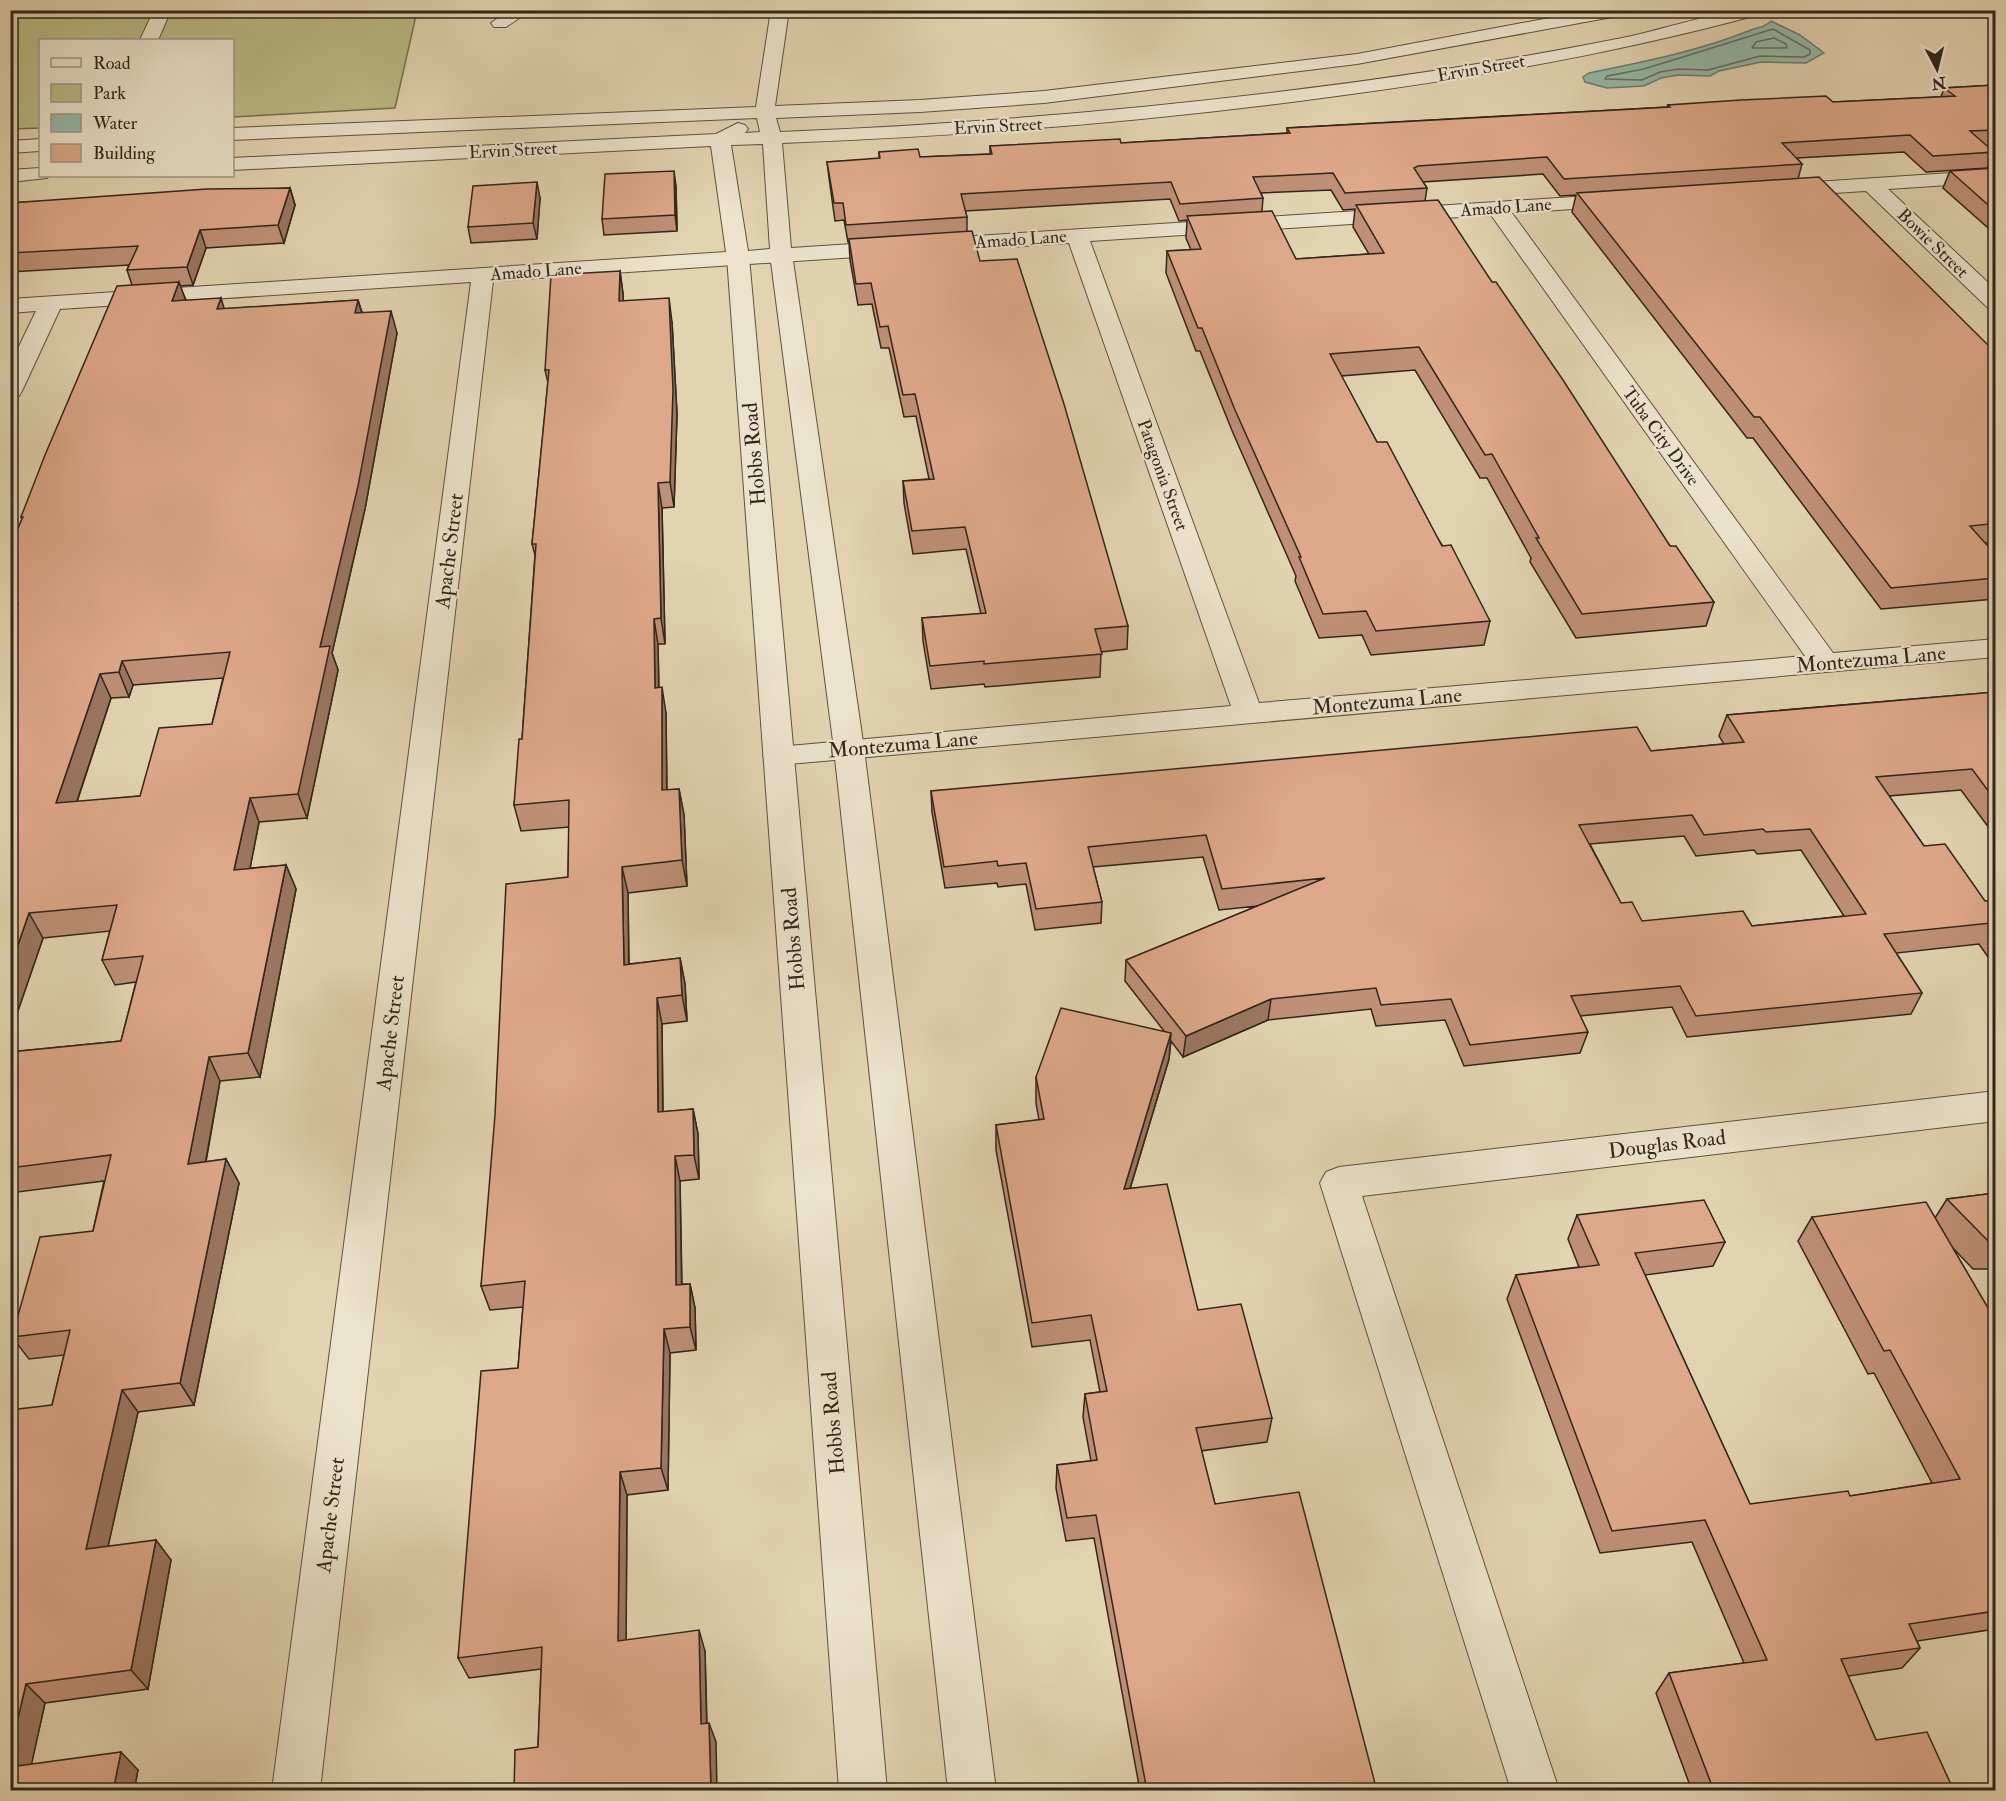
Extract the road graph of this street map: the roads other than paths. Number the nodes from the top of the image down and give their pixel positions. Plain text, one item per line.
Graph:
1 (163, 10) edge
2 (524, 10) edge
3 (780, 10) edge
4 (1623, 10) edge
5 (1755, 10) edge
6 (500, 23) dead end
7 (149, 39) edge
8 (765, 112) junction
9 (234, 134) edge
10 (772, 139) junction
11 (720, 140) junction
12 (39, 145) edge
13 (10, 147) edge
14 (234, 164) edge
15 (39, 174) edge
16 (10, 176) edge
17 (1995, 176) edge
18 (1871, 184) junction
19 (1766, 191) edge
20 (1637, 199) edge
21 (1497, 208) junction
22 (1077, 236) junction
23 (781, 254) junction
24 (738, 257) junction
25 (483, 275) junction
26 (1995, 303) edge
27 (51, 304) junction
28 (10, 306) edge
29 (10, 391) edge
30 (1995, 648) edge
31 (1825, 663) junction
32 (1248, 713) junction
33 (849, 749) junction
34 (778, 755) junction
35 (1995, 1106) edge
36 (296, 1791) edge
37 (863, 1791) edge
38 (972, 1791) edge
39 (1535, 1791) edge

1 - 7 street
2 - 6 street
3 - 8 street
4 - 8 street, Ervin Street
5 - 10 street, Ervin Street
8 - 9 street, Ervin Street
8 - 10 street
8 - 11 street
10 - 11 street, Ervin Street
10 - 23 street
11 - 14 street, Ervin Street
11 - 24 street, Hobbs Road
12 - 13 street
15 - 16 street
17 - 18 street
18 - 19 street
18 - 26 street, Bowie Street
20 - 21 street, Amado Lane
21 - 22 street, Amado Lane
21 - 31 street, Tuba City Drive
22 - 23 street, Amado Lane
22 - 32 street, Patagonia Street
23 - 24 street, Amado Lane
23 - 33 street
24 - 25 street, Amado Lane
24 - 34 street, Hobbs Road
25 - 27 street, Amado Lane
25 - 36 street, Apache Street
27 - 28 street, Amado Lane
27 - 29 street
30 - 31 street, Montezuma Lane
31 - 32 street, Montezuma Lane
32 - 33 street, Montezuma Lane
33 - 34 street, Montezuma Lane
33 - 38 street
34 - 37 street, Hobbs Road
35 - 39 street, Douglas Road

